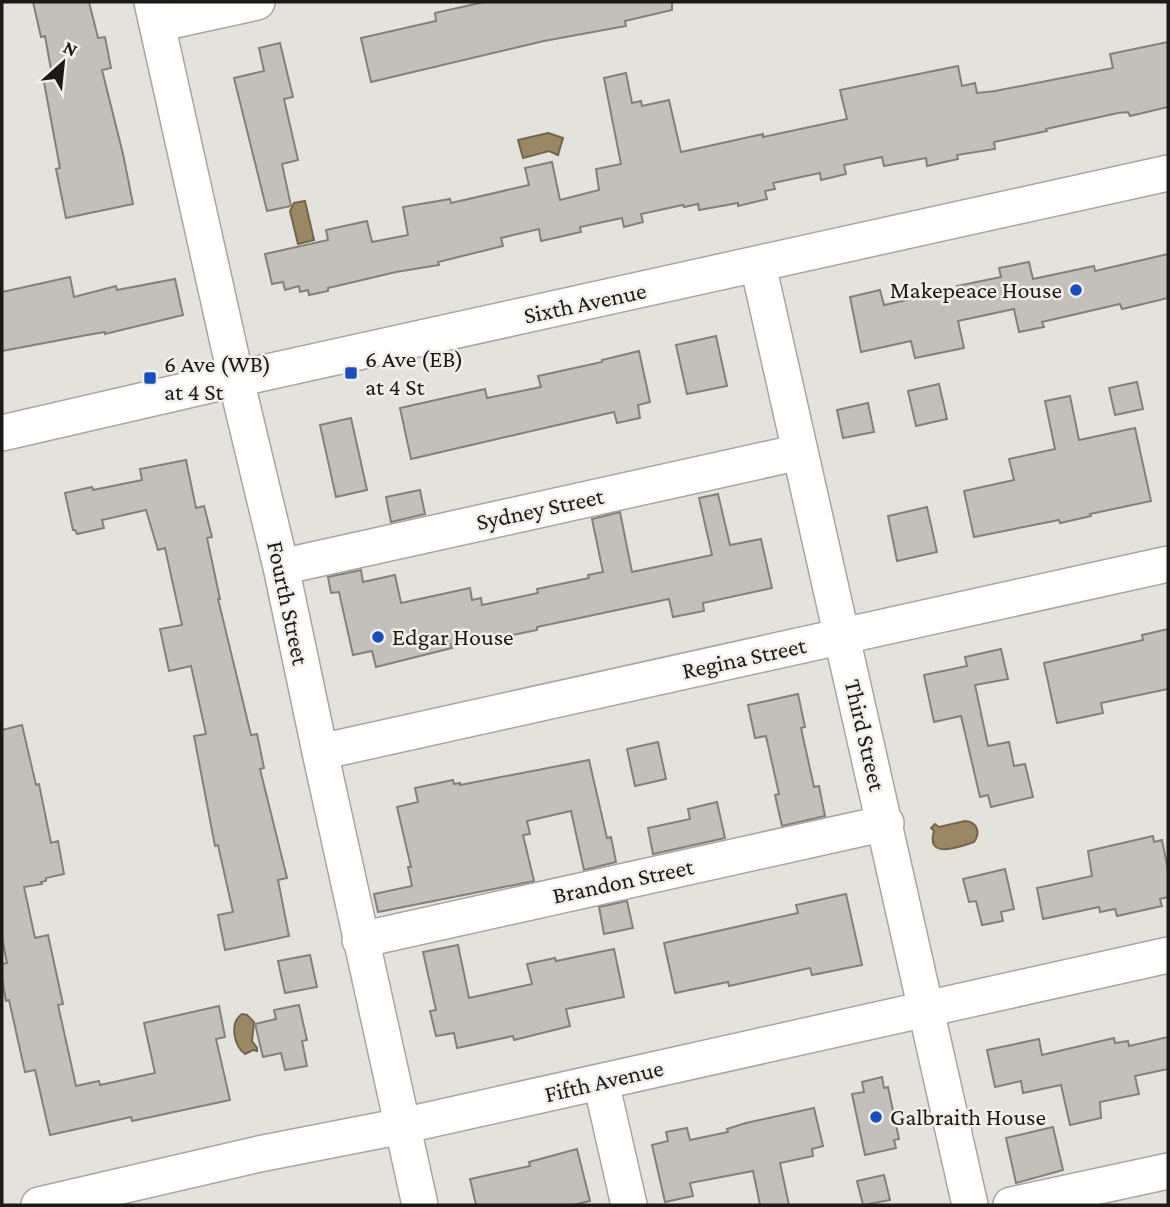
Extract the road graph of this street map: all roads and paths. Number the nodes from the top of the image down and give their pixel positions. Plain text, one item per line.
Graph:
1 (257, 2) edge
2 (155, 13) edge
3 (1168, 173) edge
4 (758, 265) junction
5 (236, 379) junction
6 (2, 433) edge
7 (800, 452) junction
8 (1168, 564) edge
9 (281, 567) junction
10 (842, 637) junction
11 (320, 752) junction
12 (886, 823) junction
13 (360, 940) junction
14 (1168, 955) edge
15 (926, 1009) junction
16 (601, 1082) junction
17 (402, 1126) junction
18 (1168, 1171) edge
19 (39, 1205) edge
20 (420, 1205) edge
21 (629, 1205) edge
22 (970, 1205) edge
23 (1011, 1205) edge

1 - 2 street
2 - 5 street, Fourth Street
3 - 4 street, Sixth Avenue
4 - 5 street, Sixth Avenue
4 - 7 street, Third Street
5 - 6 street, Sixth Avenue
5 - 9 street, Fourth Street
7 - 9 street, Sydney Street
7 - 10 street, Third Street
8 - 10 street, Regina Street
9 - 11 street, Fourth Street
10 - 11 street, Regina Street
10 - 12 street, Third Street
11 - 13 street, Fourth Street
12 - 13 street, Brandon Street
12 - 15 street, Third Street
13 - 17 street, Fourth Street
14 - 15 street, Fifth Avenue
15 - 16 street, Fifth Avenue
15 - 22 street, Third Street
16 - 17 street, Fifth Avenue
16 - 21 street
17 - 19 street, Fifth Avenue
17 - 20 street, Fourth Street
18 - 23 street

